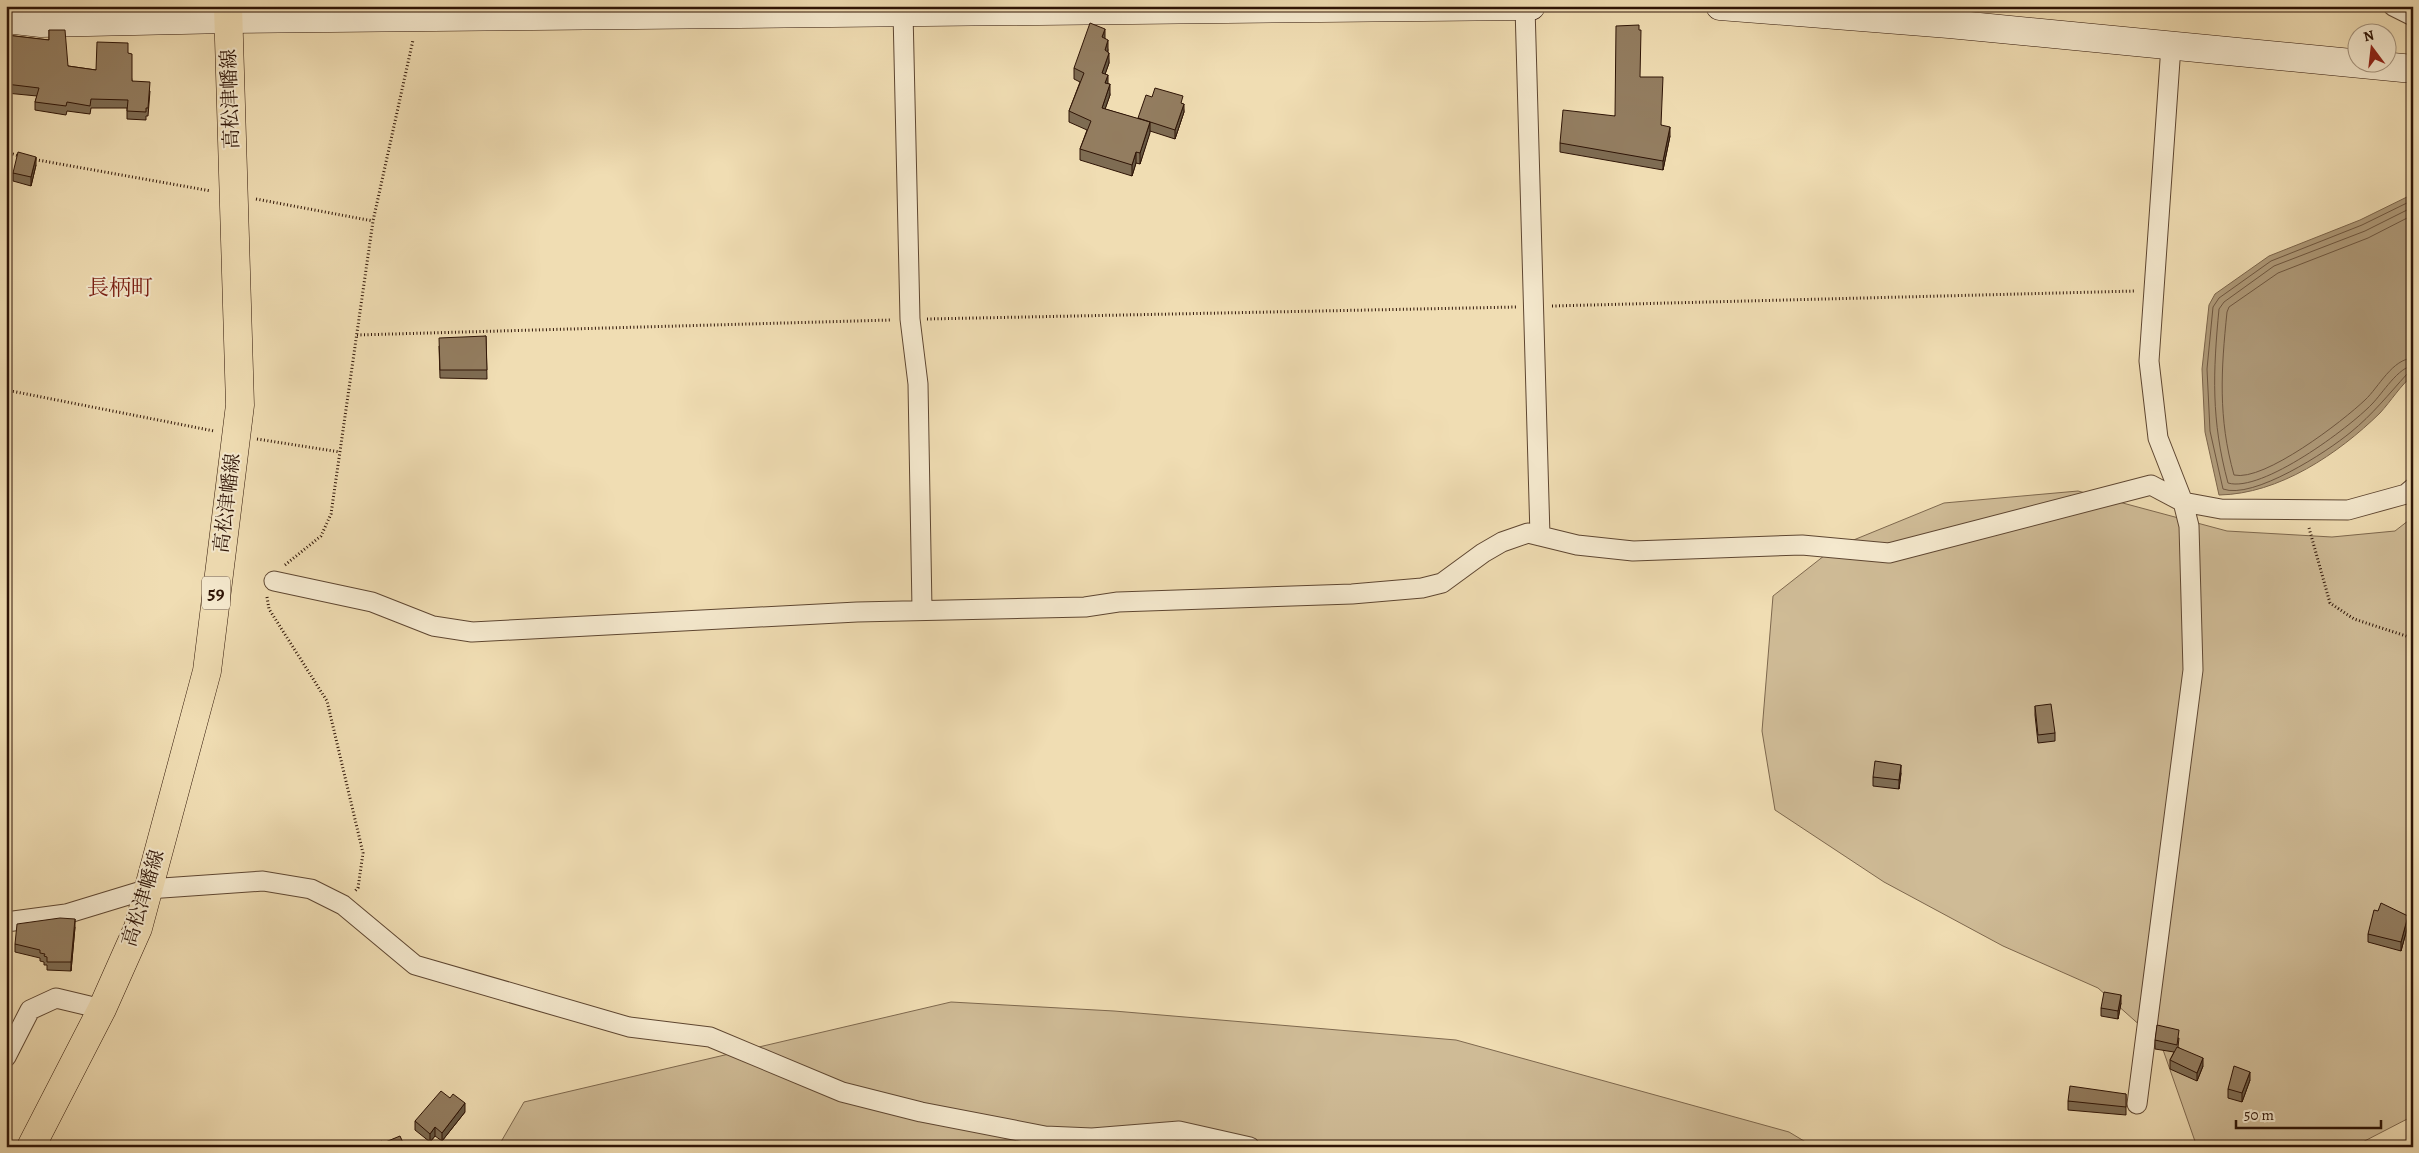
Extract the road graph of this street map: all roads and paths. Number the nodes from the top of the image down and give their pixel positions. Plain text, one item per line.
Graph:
1 (1720, 6) edge
2 (2393, 6) edge
3 (1528, 7) edge
4 (1150, 8) edge
5 (584, 11) edge
6 (420, 12) edge
7 (903, 12) junction
8 (228, 13) edge
9 (2413, 16) edge
10 (6, 19) edge
11 (2171, 46) junction
12 (2413, 70) edge
13 (6, 152) edge
14 (21, 156) edge
15 (28, 158) edge
16 (232, 194) junction
17 (373, 221) junction
18 (2154, 290) junction
19 (1533, 306) junction
20 (910, 319) junction
21 (357, 335) junction
22 (6, 390) edge
23 (235, 436) junction
24 (340, 452) junction
25 (2413, 488) edge
26 (2183, 502) junction
27 (2303, 508) junction
28 (1540, 536) junction
29 (274, 581) junction
30 (922, 609) junction
31 (2413, 641) edge
32 (148, 889) junction
33 (343, 905) junction
34 (6, 922) edge
35 (102, 1009) junction
36 (6, 1057) edge
37 (2137, 1104) dead end
38 (31, 1147) edge
39 (1250, 1147) edge

1 - 11 street
2 - 9 street
3 - 4 street
3 - 19 street
4 - 7 street
5 - 6 street
5 - 7 street
6 - 8 street
6 - 17 path
7 - 20 street
8 - 10 street
8 - 16 main road, 高松津幡線 / 59
11 - 12 street
11 - 18 street
13 - 14 path
15 - 16 path
16 - 17 path
16 - 23 main road, 高松津幡線 / 59
17 - 21 path
18 - 19 path
18 - 26 street
19 - 20 path
19 - 28 street
20 - 21 path
20 - 30 street
21 - 24 path
22 - 23 path
23 - 24 path
23 - 32 main road, 高松津幡線 / 59
24 - 29 path
25 - 27 street
26 - 27 street
26 - 28 street
26 - 37 street
27 - 31 path
28 - 30 street
29 - 30 street
29 - 33 path
32 - 33 street
32 - 34 street
32 - 35 main road, 高松津幡線 / 59
33 - 39 street
35 - 36 street
35 - 38 main road, 高松津幡線 / 59

